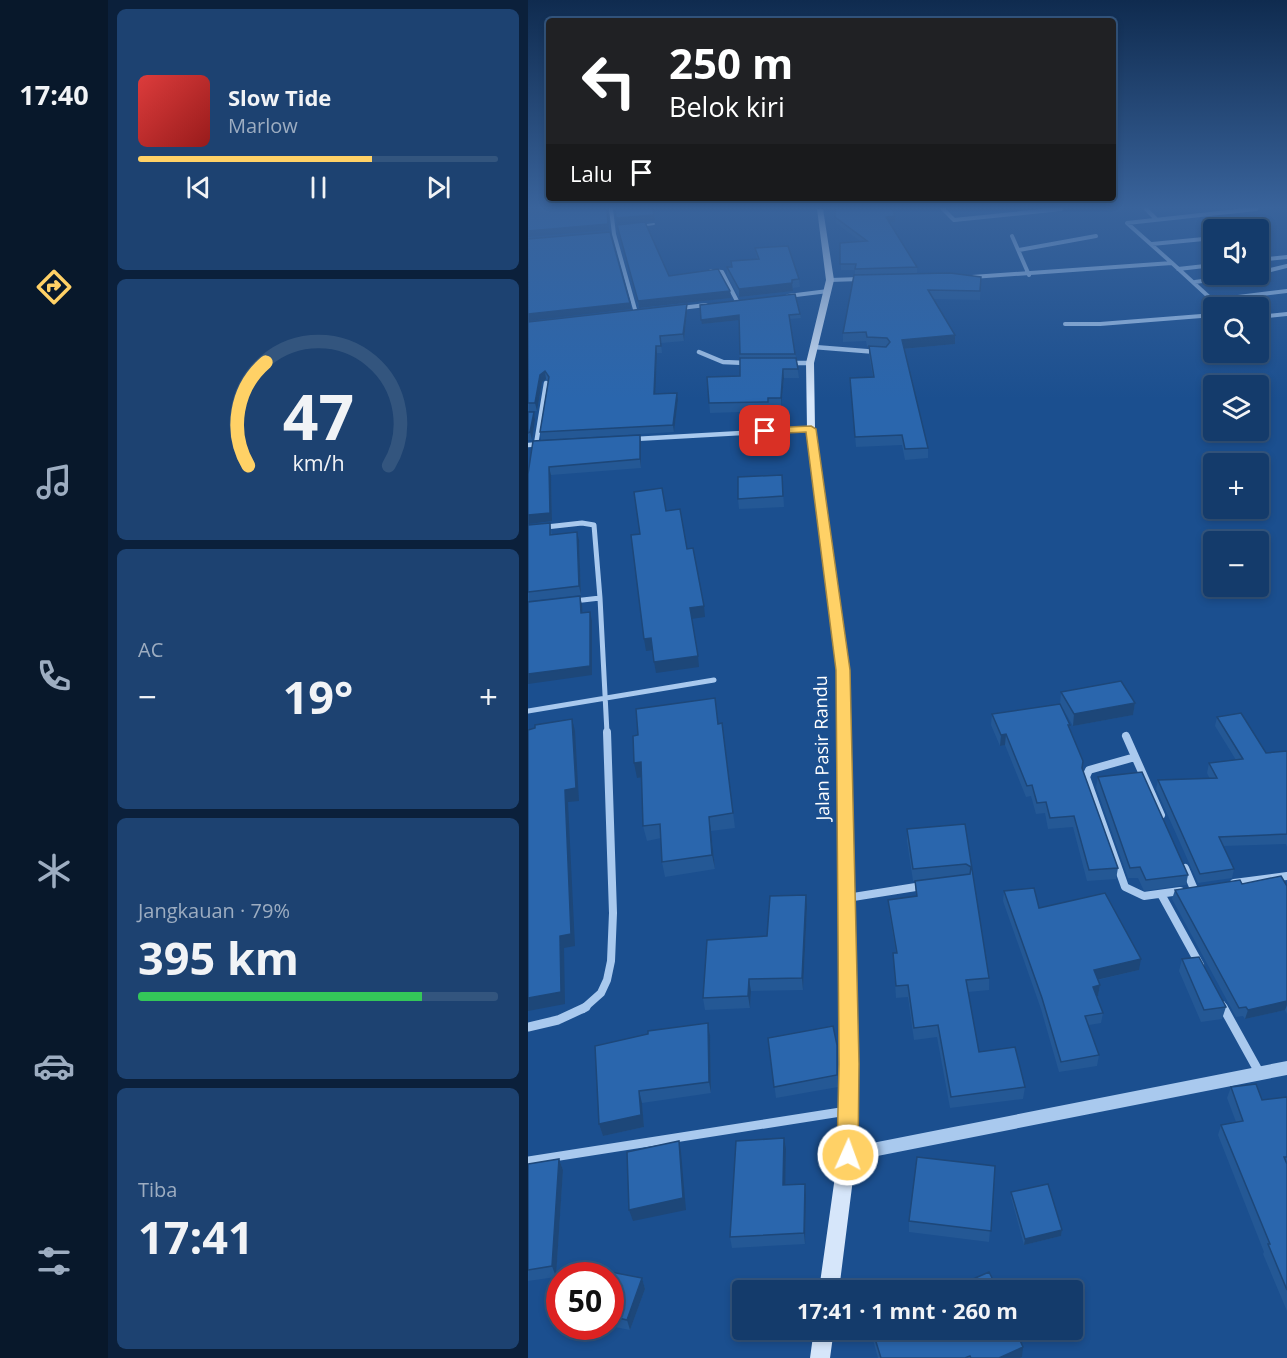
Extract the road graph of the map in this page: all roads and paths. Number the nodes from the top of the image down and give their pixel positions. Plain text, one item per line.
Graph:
1 (625, 272) edge
2 (722, 272) edge
3 (828, 272) edge
4 (1060, 272) edge
5 (1182, 272) edge
6 (1029, 275) joint
7 (963, 278) edge
8 (862, 279) edge
9 (1203, 281) edge
10 (1195, 282) junction
11 (829, 285) junction
12 (1287, 291) edge
13 (782, 296) edge
14 (1211, 297) edge
15 (1238, 297) edge
16 (748, 300) edge
17 (737, 301) junction
18 (726, 303) edge
19 (715, 304) edge
20 (669, 309) edge
21 (647, 312) edge
22 (636, 314) junction
23 (1287, 314) edge
24 (624, 315) edge
25 (1203, 316) edge
26 (1269, 316) edge
27 (1065, 324) dead end
28 (814, 347) junction
29 (699, 352) dead end
30 (886, 352) edge
31 (750, 363) edge
32 (778, 363) edge
33 (810, 363) junction
34 (546, 383) edge
35 (534, 415) edge
36 (540, 415) junction
37 (811, 429) junction
38 (632, 439) edge
39 (548, 443) edge
40 (536, 444) junction
41 (528, 445) edge
42 (528, 529) edge
43 (600, 598) junction
44 (569, 601) edge
45 (714, 680) dead end
46 (606, 699) junction
47 (528, 711) edge
48 (1126, 736) dead end
49 (1135, 757) junction
50 (1163, 818) edge
51 (1181, 859) edge
52 (1287, 876) edge
53 (1228, 884) edge
54 (930, 885) edge
55 (1206, 887) edge
56 (1194, 889) junction
57 (1161, 894) junction
58 (847, 898) junction
59 (1205, 974) edge
60 (1216, 993) edge
61 (528, 1027) edge
62 (1287, 1068) edge
63 (1260, 1073) junction
64 (849, 1111) junction
65 (848, 1155) junction
66 (528, 1161) edge
67 (830, 1280) edge
68 (822, 1340) edge
69 (820, 1358) edge

1 - 22 street
2 - 17 street
3 - 11 main road, Jalan Pasir Randu
4 - 6 street
5 - 10 street
6 - 7 street
8 - 11 street
9 - 10 street
10 - 14 street
11 - 13 street
11 - 28 main road, Jalan Pasir Randu
12 - 15 street
16 - 17 street
17 - 18 street
19 - 20 street
21 - 22 street
22 - 24 street
23 - 26 street
25 - 27 street
28 - 30 street
28 - 33 main road, Jalan Pasir Randu
29 - 31 street
32 - 33 street
33 - 37 main road, Jalan Pasir Randu
34 - 36 street
35 - 36 street
36 - 40 street
37 - 38 street
37 - 58 main road, Jalan Pasir Randu
39 - 40 street
40 - 41 street
42 - 43 street
43 - 44 street
43 - 46 street
45 - 46 street
46 - 47 street
46 - 61 street
48 - 49 street
49 - 50 street
49 - 57 street
51 - 56 street
52 - 53 street
54 - 58 street
55 - 56 street
56 - 57 street
57 - 59 street
58 - 64 main road, Jalan Pasir Randu
60 - 63 street
62 - 63 street
63 - 65 street
64 - 65 main road, Jalan Pasir Randu
64 - 66 street
65 - 67 main road, Jalan Pasir Randu
68 - 69 main road

